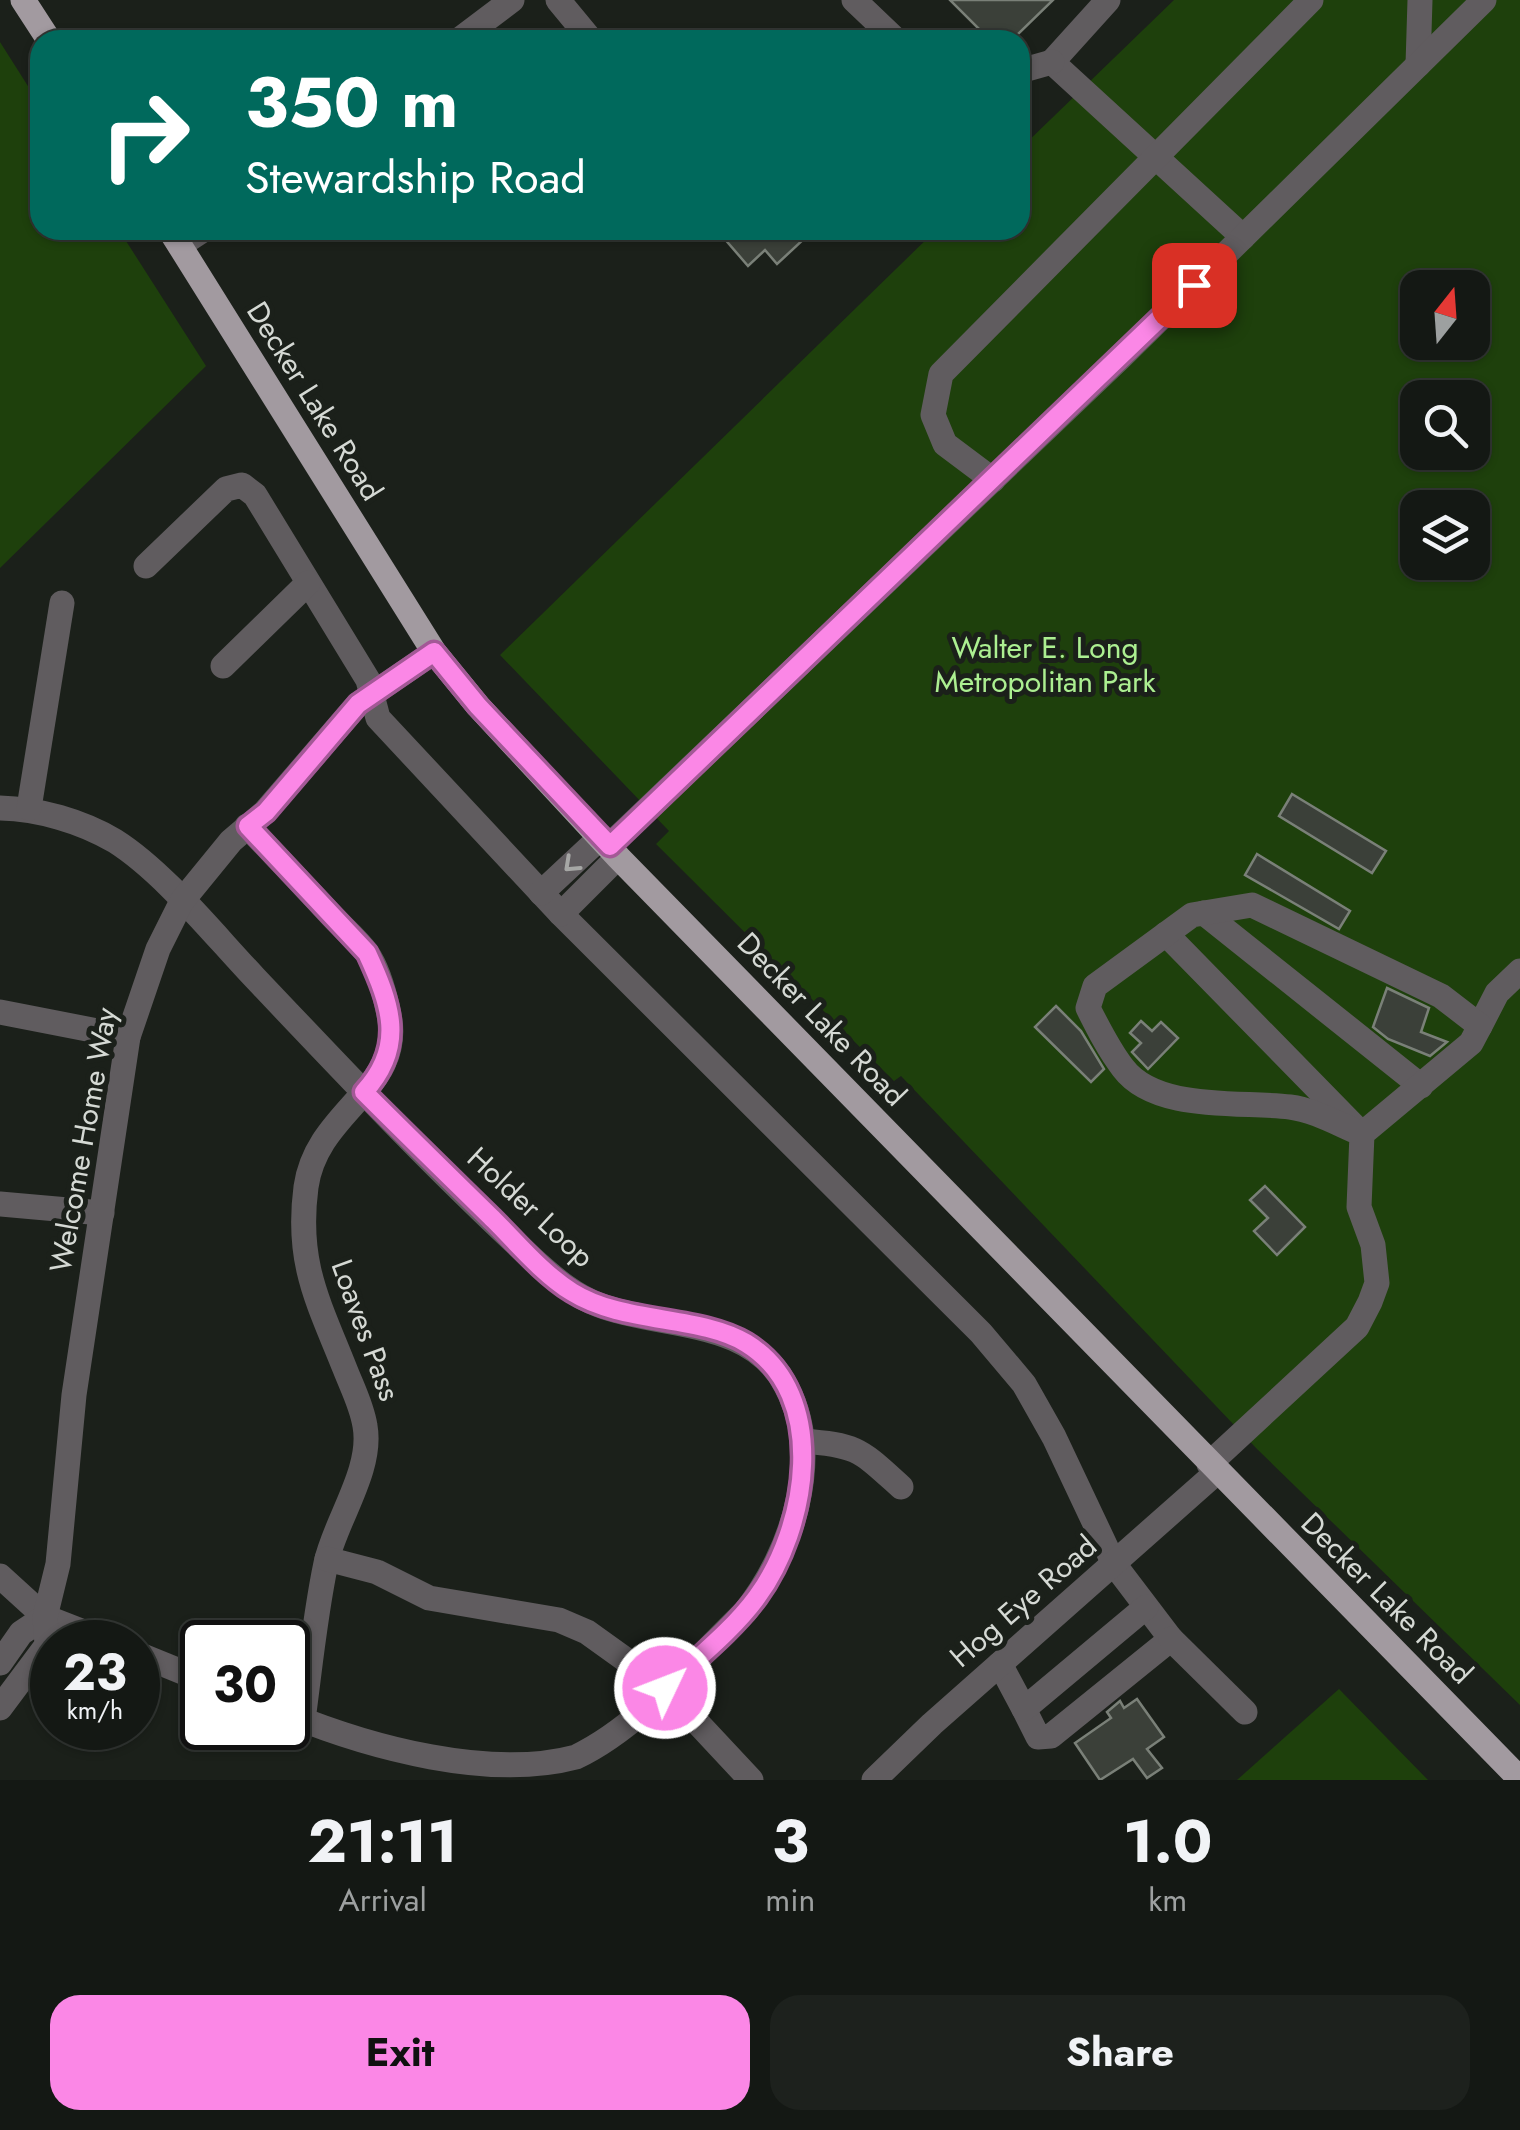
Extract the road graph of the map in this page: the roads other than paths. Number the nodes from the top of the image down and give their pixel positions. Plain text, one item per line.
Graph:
1 (23, 0) edge
2 (512, 0) edge
3 (558, 0) edge
4 (854, 0) edge
5 (1108, 0) edge
6 (1311, 0) edge
7 (1420, 0) edge
8 (1484, 0) edge
9 (42, 30) edge
10 (472, 30) edge
11 (582, 30) edge
12 (886, 30) edge
13 (1052, 62) junction
14 (1418, 65) junction
15 (1030, 68) edge
16 (1157, 155) junction
17 (1243, 238) junction
18 (176, 240) edge
19 (993, 480) junction
20 (146, 566) dead end
21 (308, 583) junction
22 (62, 602) dead end
23 (434, 652) junction
24 (223, 666) dead end
25 (372, 695) junction
26 (0, 808) edge
27 (28, 808) junction
28 (248, 826) junction
29 (610, 846) junction
30 (540, 893) junction
31 (182, 902) junction
32 (1204, 913) junction
33 (561, 914) junction
34 (1166, 934) junction
35 (1520, 971) edge
36 (0, 1012) edge
37 (1480, 1026) junction
38 (128, 1037) junction
39 (1421, 1086) junction
40 (364, 1092) junction
41 (1362, 1134) junction
42 (0, 1204) edge
43 (102, 1212) junction
44 (802, 1441) junction
45 (1213, 1468) junction
46 (901, 1487) dead end
47 (326, 1559) junction
48 (1114, 1564) junction
49 (0, 1576) edge
50 (1146, 1607) junction
51 (45, 1617) junction
52 (53, 1620) edge
53 (1171, 1639) junction
54 (310, 1641) edge
55 (0, 1662) edge
56 (1000, 1664) junction
57 (23, 1677) junction
58 (665, 1688) junction
59 (0, 1708) edge
60 (1024, 1709) junction
61 (1245, 1712) dead end
62 (310, 1722) edge
63 (512, 1778) edge
64 (1520, 1779) edge
65 (751, 1780) edge
66 (874, 1780) edge

1 - 9 main road
2 - 10 street
3 - 11 street
4 - 12 street
5 - 13 street
6 - 16 street
7 - 14 street
8 - 14 street
13 - 15 street
13 - 16 street
14 - 17 street
16 - 17 street
16 - 19 street
17 - 19 street
18 - 23 main road, Decker Lake Road
19 - 29 street
20 - 21 street
21 - 24 street
21 - 25 street
22 - 27 street
23 - 25 street, Welcome Home Way
23 - 29 main road, Decker Lake Road
25 - 28 street, Welcome Home Way
25 - 30 street
26 - 27 street, Holder Loop
27 - 31 street, Holder Loop
28 - 31 street, Welcome Home Way
28 - 40 street, Loaves Pass
29 -> 30 street
29 - 33 street
29 - 45 main road, Decker Lake Road
30 - 33 street
31 - 38 street, Welcome Home Way
31 - 40 street, Holder Loop
32 - 34 street
32 - 37 street
32 - 39 street
33 - 48 street
34 - 41 street
34 - 41 street
35 - 37 street
36 - 38 street
37 - 39 street
38 - 43 street, Welcome Home Way
39 - 41 street
40 - 44 street, Holder Loop
40 - 47 street, Loaves Pass
41 - 45 street, Hog Eye Road
42 - 43 street
43 - 51 street, Welcome Home Way
44 - 46 street
44 - 58 street, Holder Loop
45 - 48 street, Hog Eye Road
45 - 64 main road, Decker Lake Road
47 - 54 street, Loaves Pass
47 - 58 street
48 - 50 street
48 - 56 street, Hog Eye Road
49 - 51 street
50 - 53 street
50 - 60 street
51 - 52 street
51 - 55 street
51 - 57 street, Welcome Home Way
53 - 60 street
53 - 61 street
55 - 57 street
56 - 60 street
56 - 66 street, Hog Eye Road
57 - 59 street, Welcome Home Way
58 - 63 street, Holder Loop
58 - 65 street
62 - 63 street, Holder Loop

